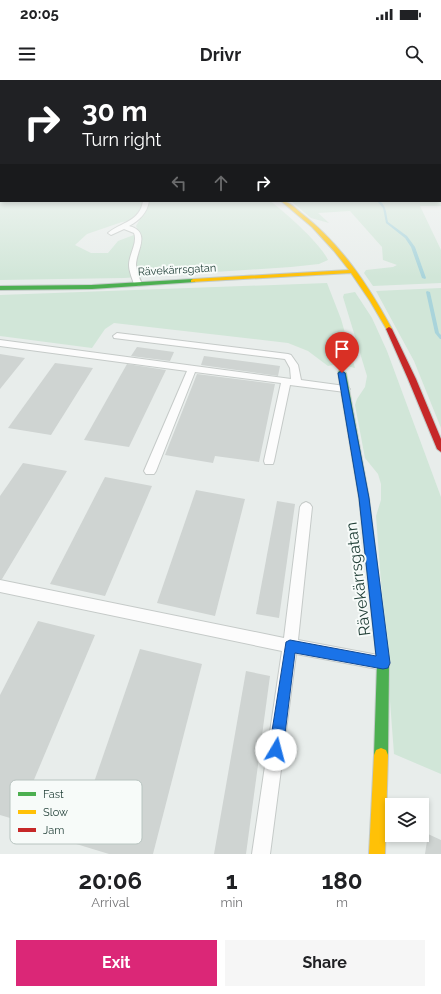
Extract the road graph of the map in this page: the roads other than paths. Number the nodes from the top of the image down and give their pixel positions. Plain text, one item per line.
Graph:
1 (146, 205) edge
2 (288, 205) edge
3 (124, 227) junction
4 (111, 233) dead end
5 (354, 271) junction
6 (138, 284) junction
7 (0, 288) edge
8 (117, 336) dead end
9 (0, 343) edge
10 (192, 369) junction
11 (342, 373) dead end
12 (291, 381) junction
13 (345, 389) junction
14 (441, 449) edge
15 (269, 461) dead end
16 (150, 471) dead end
17 (306, 507) dead end
18 (0, 586) edge
19 (290, 646) junction
20 (383, 663) junction
21 (261, 854) edge
22 (377, 854) edge

1 - 3 lane
2 - 5 street
3 - 4 lane
3 - 6 lane
5 - 6 street, Rävekärrsgatan
5 - 14 street
6 - 7 street, Rävekärrsgatan
8 - 12 lane
9 - 10 lane
10 - 12 lane
10 - 16 lane
11 - 13 street, Rävekärrsgatan
12 - 13 lane
12 - 15 lane
13 - 20 street, Rävekärrsgatan
17 - 19 lane
18 - 19 lane
19 - 20 lane
19 - 21 lane
20 - 22 street, Rävekärrsgatan

